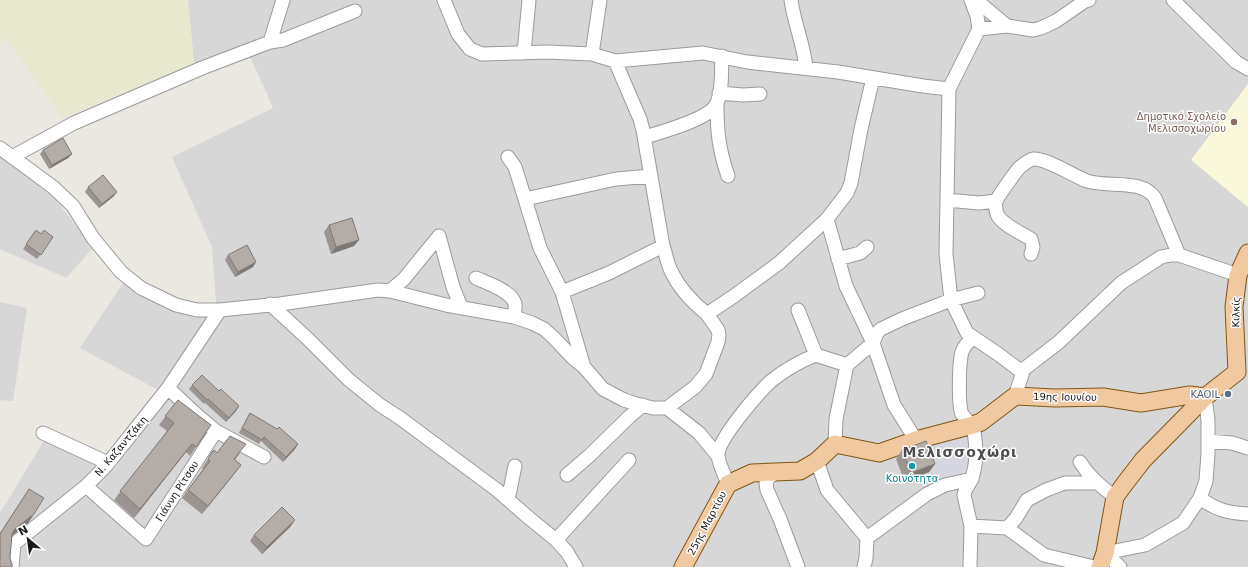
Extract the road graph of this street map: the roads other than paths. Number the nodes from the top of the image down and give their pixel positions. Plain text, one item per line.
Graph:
1 (283, 0) edge
2 (444, 0) edge
3 (529, 0) edge
4 (600, 0) edge
5 (791, 0) edge
6 (971, 0) edge
7 (976, 0) edge
8 (1085, 0) edge
9 (1173, 0) edge
10 (355, 11) dead end
11 (1007, 26) junction
12 (979, 29) junction
13 (270, 42) junction
14 (524, 53) junction
15 (592, 54) junction
16 (722, 56) junction
17 (615, 61) junction
18 (806, 68) junction
19 (1248, 69) edge
20 (873, 78) junction
21 (949, 89) junction
22 (760, 94) dead end
23 (718, 99) junction
24 (645, 137) junction
25 (0, 148) edge
26 (12, 157) junction
27 (508, 157) dead end
28 (651, 176) junction
29 (728, 176) dead end
30 (525, 199) junction
31 (947, 200) junction
32 (996, 201) junction
33 (827, 219) junction
34 (663, 246) junction
35 (867, 247) dead end
36 (1031, 254) dead end
37 (1179, 255) junction
38 (1248, 255) edge
39 (838, 259) junction
40 (1238, 275) junction
41 (476, 278) dead end
42 (390, 291) junction
43 (562, 292) junction
44 (978, 293) dead end
45 (951, 300) junction
46 (270, 304) junction
47 (461, 307) junction
48 (220, 310) junction
49 (798, 310) dead end
50 (707, 314) junction
51 (514, 317) junction
52 (974, 338) junction
53 (873, 343) junction
54 (816, 355) junction
55 (847, 365) junction
56 (584, 367) junction
57 (1024, 369) junction
58 (1242, 369) edge
59 (168, 388) junction
60 (1015, 396) junction
61 (1205, 397) junction
62 (643, 405) junction
63 (667, 408) junction
64 (974, 425) junction
65 (216, 431) junction
66 (43, 433) dead end
67 (916, 440) junction
68 (1208, 441) junction
69 (835, 444) junction
70 (1248, 448) edge
71 (718, 456) junction
72 (264, 457) dead end
73 (628, 460) dead end
74 (817, 461) junction
75 (1080, 462) dead end
76 (108, 463) junction
77 (515, 466) dead end
78 (775, 473) junction
79 (567, 475) dead end
80 (972, 479) junction
81 (728, 484) junction
82 (1097, 484) junction
83 (86, 486) junction
84 (1115, 497) junction
85 (1200, 498) junction
86 (508, 500) junction
87 (1248, 514) edge
88 (971, 526) junction
89 (1007, 528) junction
90 (867, 538) junction
91 (556, 540) junction
92 (1103, 560) edge
93 (12, 567) edge
94 (576, 567) edge
95 (683, 567) edge
96 (798, 567) edge
97 (864, 567) edge
98 (970, 567) edge
99 (1094, 567) edge
100 (1120, 567) edge

1 - 13 street
2 - 14 street
3 - 14 street
4 - 15 street
5 - 18 street
6 - 12 street
7 - 11 street
8 - 11 street
9 - 19 street
10 - 13 street
11 - 12 street
12 - 21 street
13 - 26 street
14 - 15 street
15 - 17 street
16 - 17 street
16 - 18 street
16 - 23 street
17 - 24 street
18 - 20 street
20 - 21 street
20 - 33 street
21 - 31 street
22 - 23 street
23 - 24 street
23 - 29 street
24 - 28 street
25 - 26 street
26 - 48 street
27 - 30 street
28 - 30 street
28 - 34 street
30 - 43 street
31 - 32 street
31 - 45 street
32 - 36 street
32 - 37 street
33 - 39 street
33 - 50 street
34 - 43 street
34 - 50 street
35 - 39 street
37 - 40 street
37 - 57 street
38 - 40 main road, Κιλκίς
39 - 53 street
40 - 58 main road, Κιλκίς
41 - 51 street
42 - 46 street
42 - 47 street
42 - 47 street
43 - 56 street
44 - 45 street
45 - 52 street
45 - 53 street
46 - 48 street
46 - 86 street
47 - 51 street
48 - 59 street, Ν. Καζαντζάκη
49 - 54 street
50 - 63 street
51 - 56 street
52 - 57 street
52 - 64 street
53 - 55 street
53 - 67 street
54 - 55 street
54 - 71 street
55 - 69 street
56 - 62 street
57 - 60 street
58 - 61 main road
59 - 65 street
59 - 76 street, Ν. Καζαντζάκη
60 - 61 main road, 19ης Ιουνίου
60 - 64 main road
61 - 68 street
61 - 84 main road
62 - 63 street
62 - 79 street
63 - 71 street
64 - 67 main road
64 - 80 street
65 - 72 street
65 - 83 street, Γιάννη Ρίτσου
66 - 76 street
67 - 69 main road
68 - 70 street
68 - 85 street
69 - 74 main road, 25ης Μαρτίου
71 - 81 street
73 - 91 street
74 - 78 main road, 25ης Μαρτίου
74 - 90 street
75 - 82 street
76 - 83 street, Ν. Καζαντζάκη
77 - 86 street
78 - 81 main road, 25ης Μαρτίου
78 - 96 street
80 - 88 street
80 - 90 street
81 - 95 main road, 25ης Μαρτίου
82 - 84 street
82 - 89 street
83 - 93 street, Ν. Καζαντζάκη
84 - 92 main road
85 - 87 street
85 - 92 street
86 - 91 street
88 - 89 street
88 - 98 street
89 - 99 street
90 - 97 street
91 - 94 street
92 - 100 street

